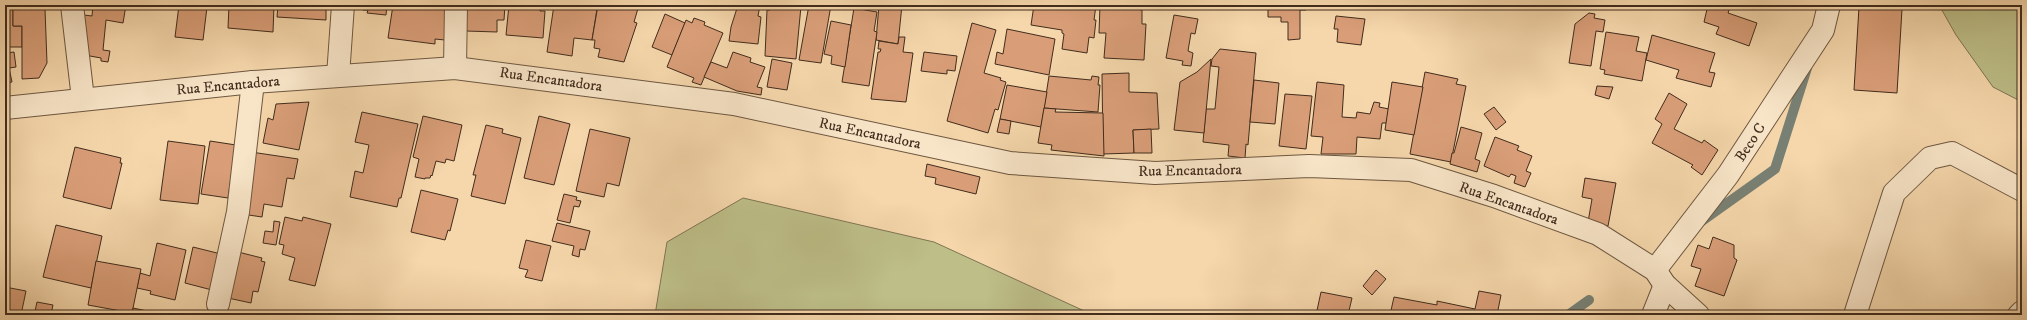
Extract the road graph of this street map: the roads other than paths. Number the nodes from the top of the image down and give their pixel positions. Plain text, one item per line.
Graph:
1 (72, 5) edge
2 (343, 5) edge
3 (456, 5) edge
4 (1829, 5) edge
5 (455, 68) junction
6 (338, 76) junction
7 (253, 82) junction
8 (83, 99) junction
9 (5, 108) edge
10 (2022, 190) edge
11 (1660, 277) junction
12 (218, 304) dead end
13 (2022, 312) edge
14 (1654, 315) edge
15 (1698, 315) edge
16 (1855, 315) edge
17 (2018, 315) edge

1 - 8 street
2 - 6 street
3 - 5 street
4 - 11 street, Beco C
5 - 6 street, Rua Encantadora
5 - 11 street, Rua Encantadora
6 - 7 street, Rua Encantadora
7 - 8 street, Rua Encantadora
7 - 12 street
8 - 9 street, Rua Encantadora
10 - 16 street
11 - 14 street, Beco C
11 - 15 street, Rua Encantadora
13 - 17 street

